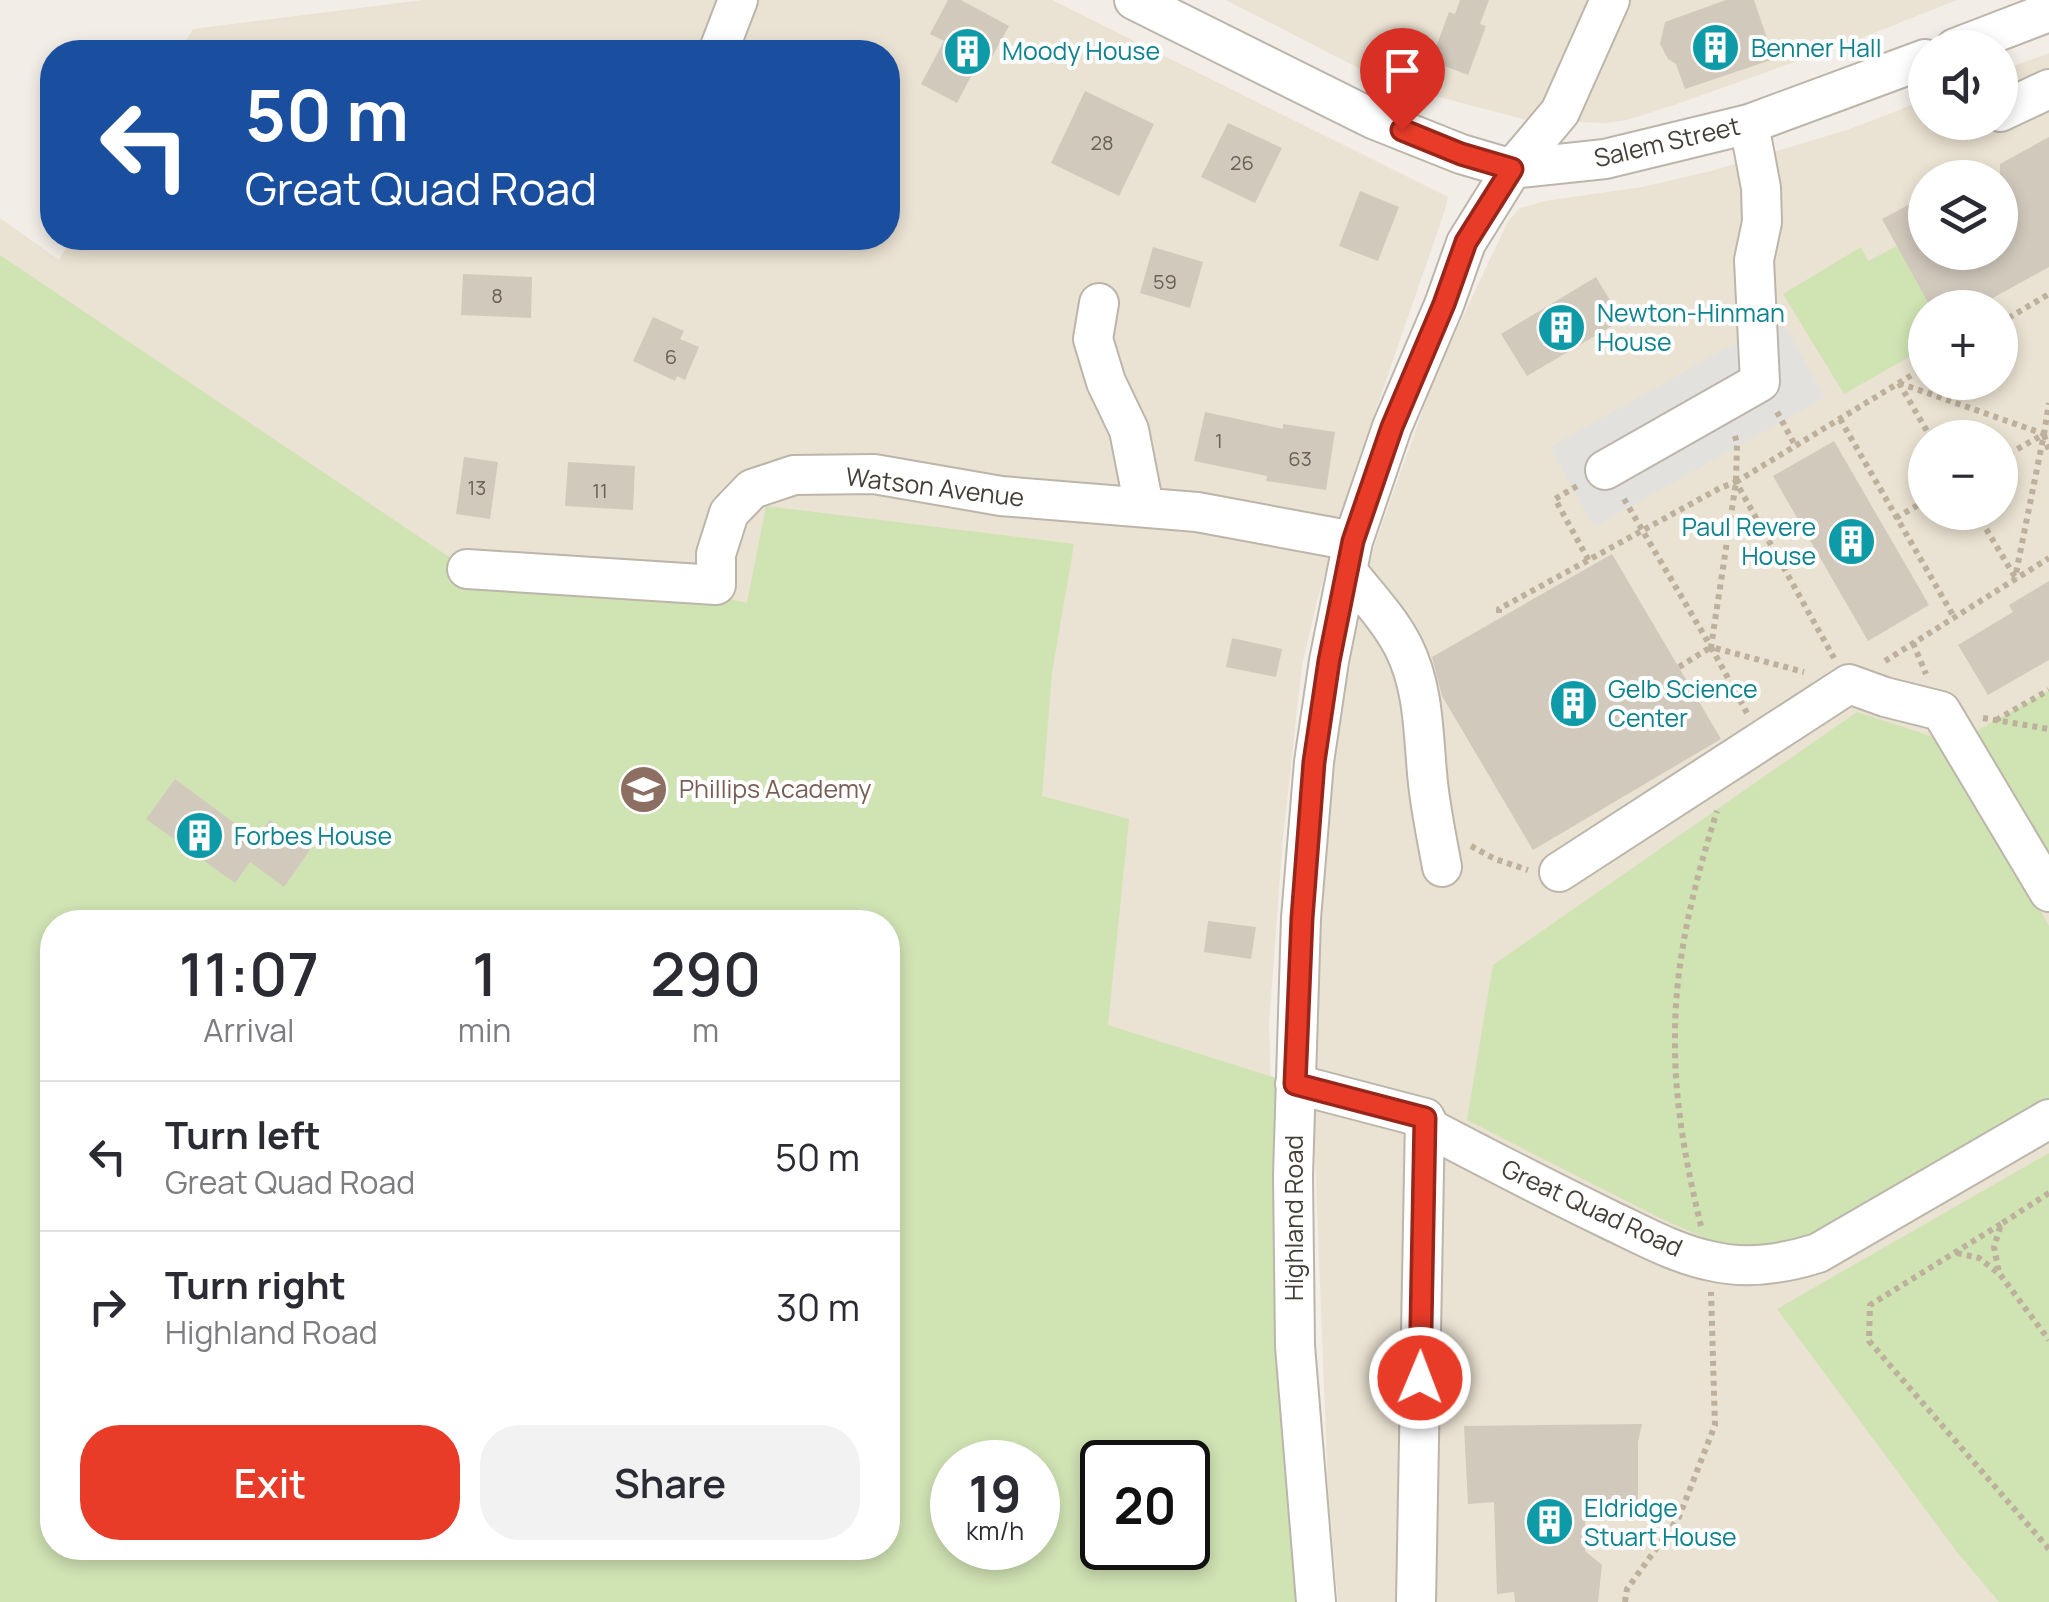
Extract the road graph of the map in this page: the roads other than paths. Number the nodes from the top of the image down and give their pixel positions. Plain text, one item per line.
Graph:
1 (738, 0) edge
2 (1134, 0) edge
3 (1610, 0) edge
4 (2049, 12) edge
5 (2002, 30) edge
6 (723, 40) edge
7 (1908, 64) edge
8 (2049, 89) edge
9 (2018, 104) edge
10 (1749, 124) junction
11 (1512, 169) junction
12 (1100, 303) dead end
13 (1605, 470) road end
14 (1144, 507) junction
15 (1350, 557) junction
16 (467, 570) dead end
17 (1442, 867) dead end
18 (1559, 872) road end
19 (2049, 892) edge
20 (1295, 1084) junction
21 (1425, 1118) junction
22 (2049, 1119) edge
23 (1316, 1602) edge
24 (1416, 1602) edge

1 - 6 street
2 - 11 street, Salem Street
3 - 11 street, Highland Road
4 - 5 street
7 - 10 street, Salem Street
8 - 9 street
10 - 11 street, Salem Street
10 - 13 street
11 - 15 street, Highland Road
12 - 14 street
14 - 15 street, Watson Avenue
14 - 16 street, Watson Avenue
15 - 17 street
15 - 20 street, Highland Road
18 - 19 street
20 - 21 street, Great Quad Road
20 - 23 street, Highland Road
21 - 22 street, Great Quad Road
21 - 24 street

